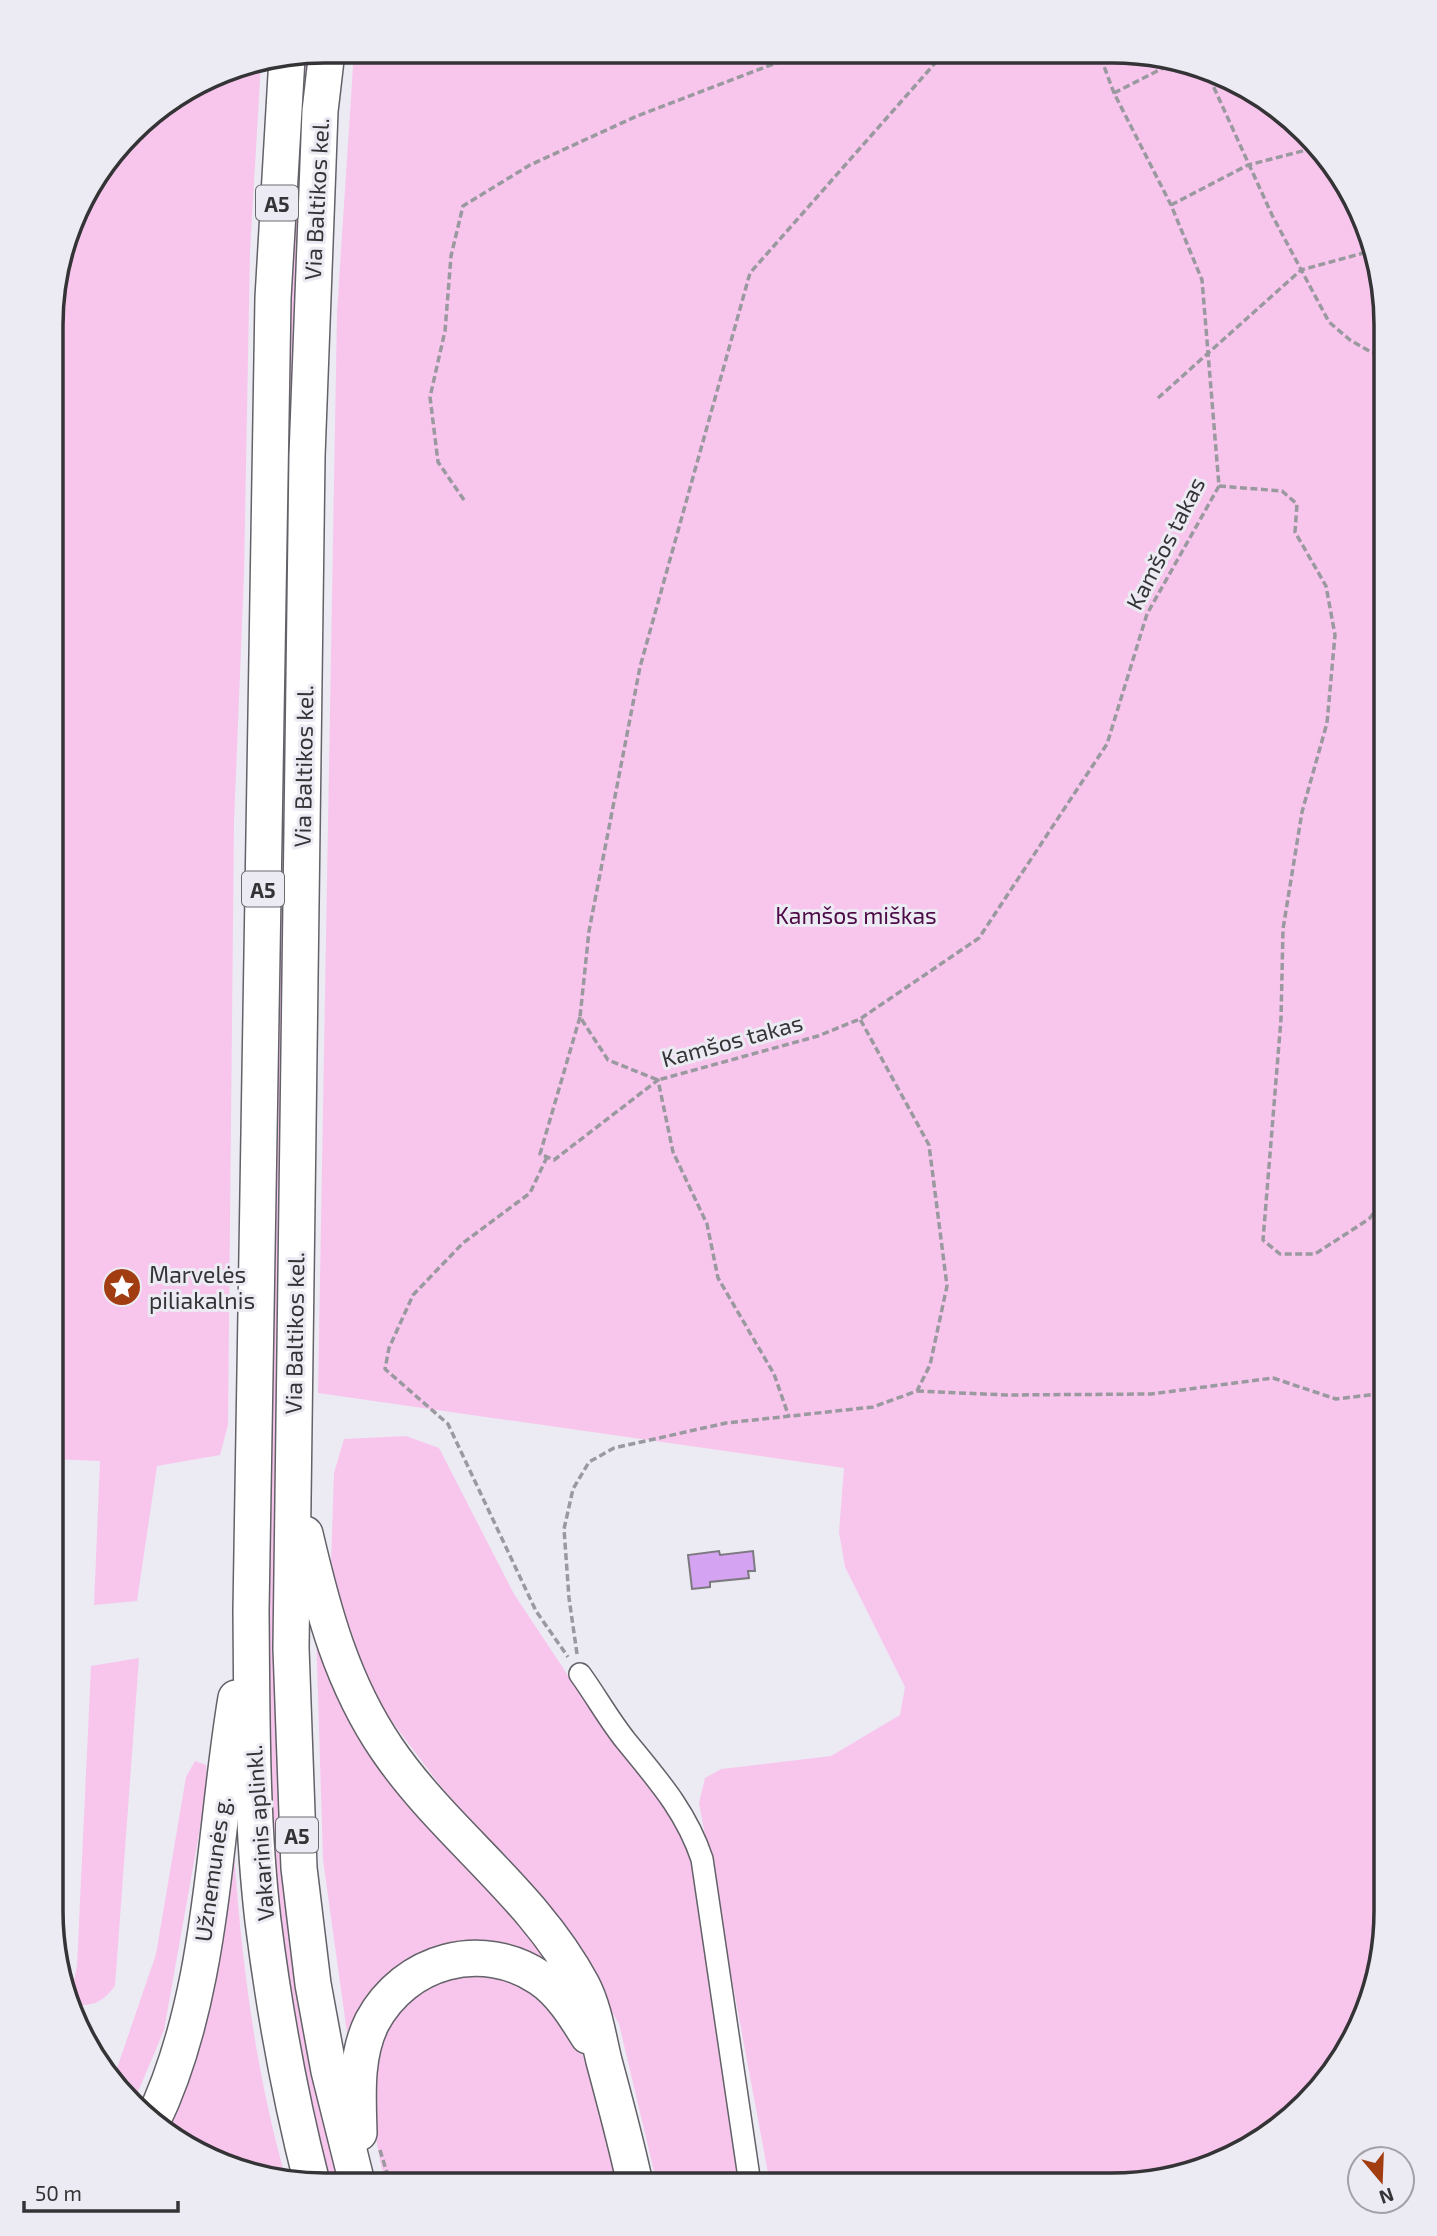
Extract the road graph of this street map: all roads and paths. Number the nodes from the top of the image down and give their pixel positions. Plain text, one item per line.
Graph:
1 (326, 63) edge
2 (777, 63) edge
3 (934, 63) edge
4 (1104, 63) edge
5 (288, 66) edge
6 (1163, 68) edge
7 (1212, 83) edge
8 (1114, 93) junction
9 (1307, 150) edge
10 (1248, 165) junction
11 (1171, 205) junction
12 (1364, 253) edge
13 (1301, 270) junction
14 (1208, 353) junction
15 (1374, 353) edge
16 (1158, 398) dead end
17 (1219, 486) junction
18 (464, 500) dead end
19 (580, 1017) junction
20 (860, 1019) junction
21 (658, 1080) junction
22 (547, 1157) junction
23 (1374, 1213) edge
24 (918, 1391) junction
25 (1374, 1394) edge
26 (789, 1417) junction
27 (254, 1479) joint
28 (292, 1482) junction
29 (251, 1611) junction
30 (580, 1674) junction
31 (604, 2062) junction
32 (156, 2111) edge
33 (378, 2143) dead end
34 (309, 2172) edge
35 (356, 2173) edge
36 (358, 2173) edge
37 (387, 2173) edge
38 (632, 2173) edge
39 (748, 2173) edge

1 - 28 highway, Via Baltikos kel. / A5
2 - 18 path
3 - 19 path
4 - 8 path, Kamšos takas
5 - 27 highway, Via Baltikos kel. / A5
6 - 8 path
7 - 10 path
8 - 11 path, Kamšos takas
9 - 10 path
10 - 11 path
10 - 13 path
11 - 14 path, Kamšos takas
12 - 13 path
13 - 14 path
13 - 15 path
14 - 16 path
14 - 17 path, Kamšos takas
17 - 20 path, Kamšos takas
17 - 23 path
19 - 21 path, Kamšos takas
19 - 22 path
20 - 21 path, Kamšos takas
20 - 24 path
21 - 22 path
21 - 26 path
22 - 30 path
24 - 25 path
24 - 26 path
26 - 30 path
27 - 29 highway, Vakarinis aplinkl. / A5
28 - 31 highway
28 - 35 highway, Vakarinis aplinkl. / A5
29 - 32 highway, Užnemunės g.
29 - 34 highway, Vakarinis aplinkl. / A5
30 - 39 street
31 - 36 highway
31 - 38 highway
33 - 37 path

